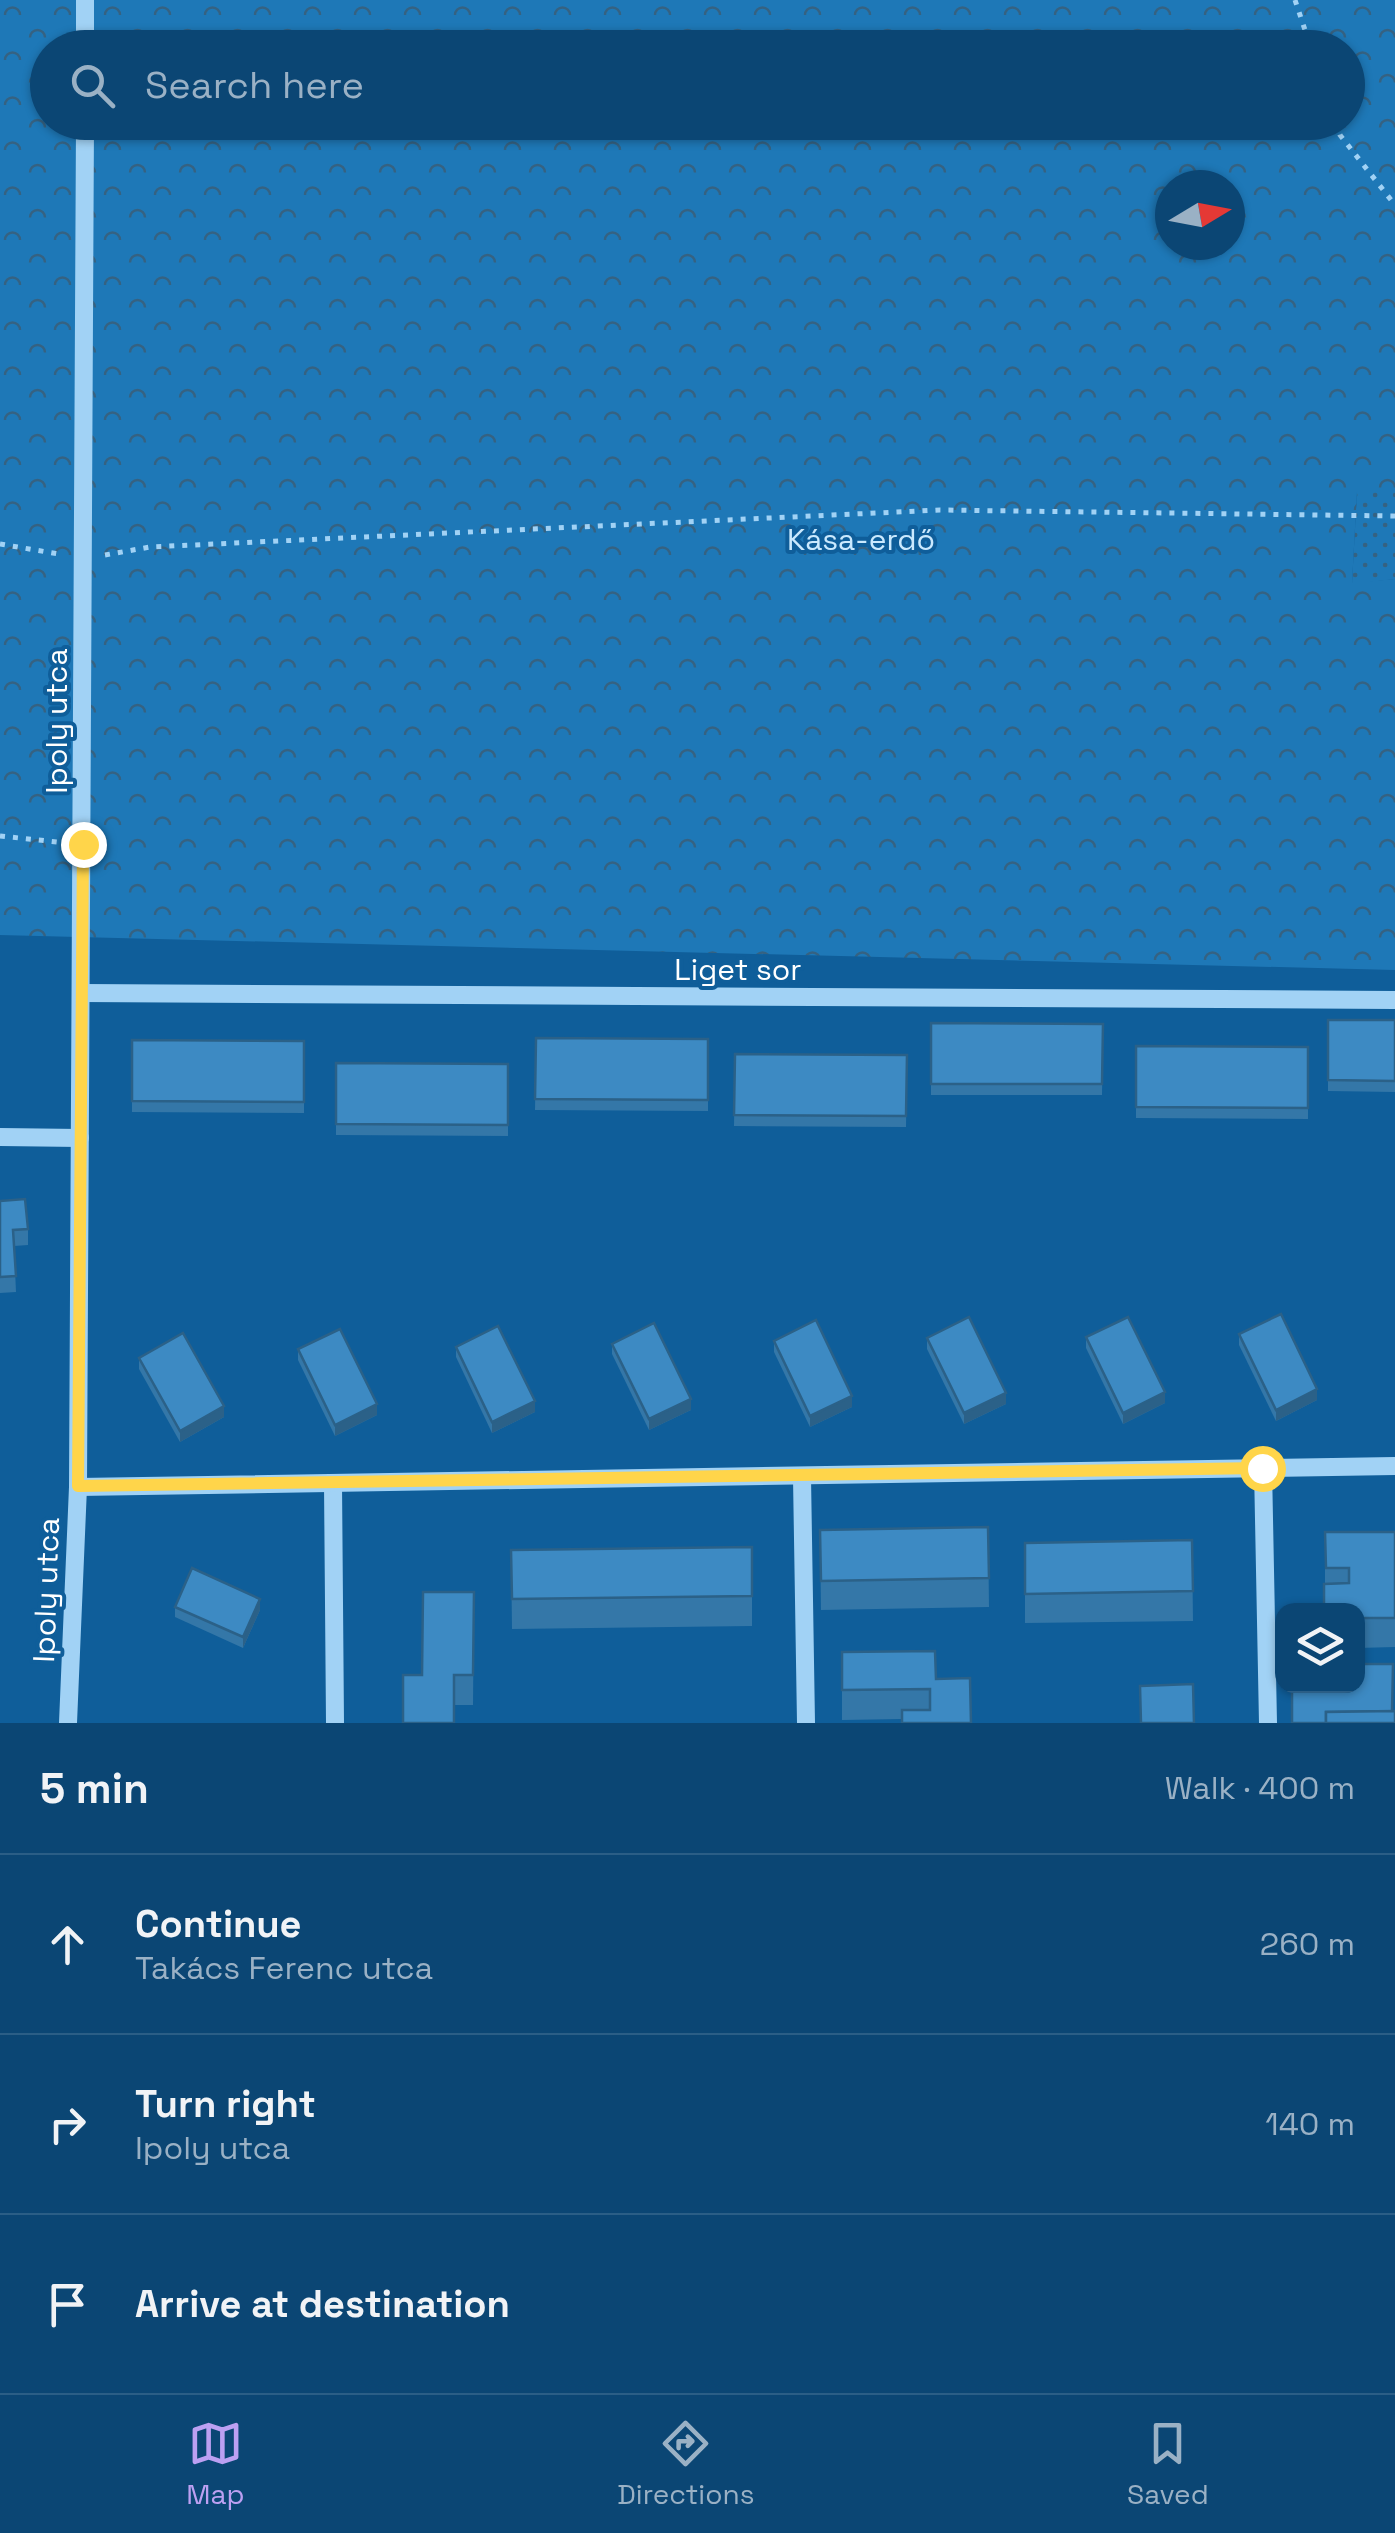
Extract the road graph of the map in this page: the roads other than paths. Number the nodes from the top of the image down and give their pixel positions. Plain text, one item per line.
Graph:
1 (85, 0) edge
2 (85, 30) edge
3 (85, 140) edge
4 (81, 993) junction
5 (1395, 1000) edge
6 (0, 1137) edge
7 (80, 1138) junction
8 (1395, 1466) edge
9 (1262, 1468) junction
10 (802, 1476) junction
11 (332, 1483) junction
12 (78, 1486) junction
13 (68, 1723) edge
14 (334, 1723) edge
15 (806, 1723) edge
16 (1268, 1723) edge

1 - 2 street
3 - 4 street, Ipoly utca
4 - 5 street, Liget sor
4 - 7 street, Ipoly utca
6 - 7 street
7 - 12 street, Ipoly utca
8 - 9 street
9 - 10 street
9 - 16 street
10 - 11 street
10 - 15 street
11 - 12 street
11 - 14 street
12 - 13 street, Ipoly utca

